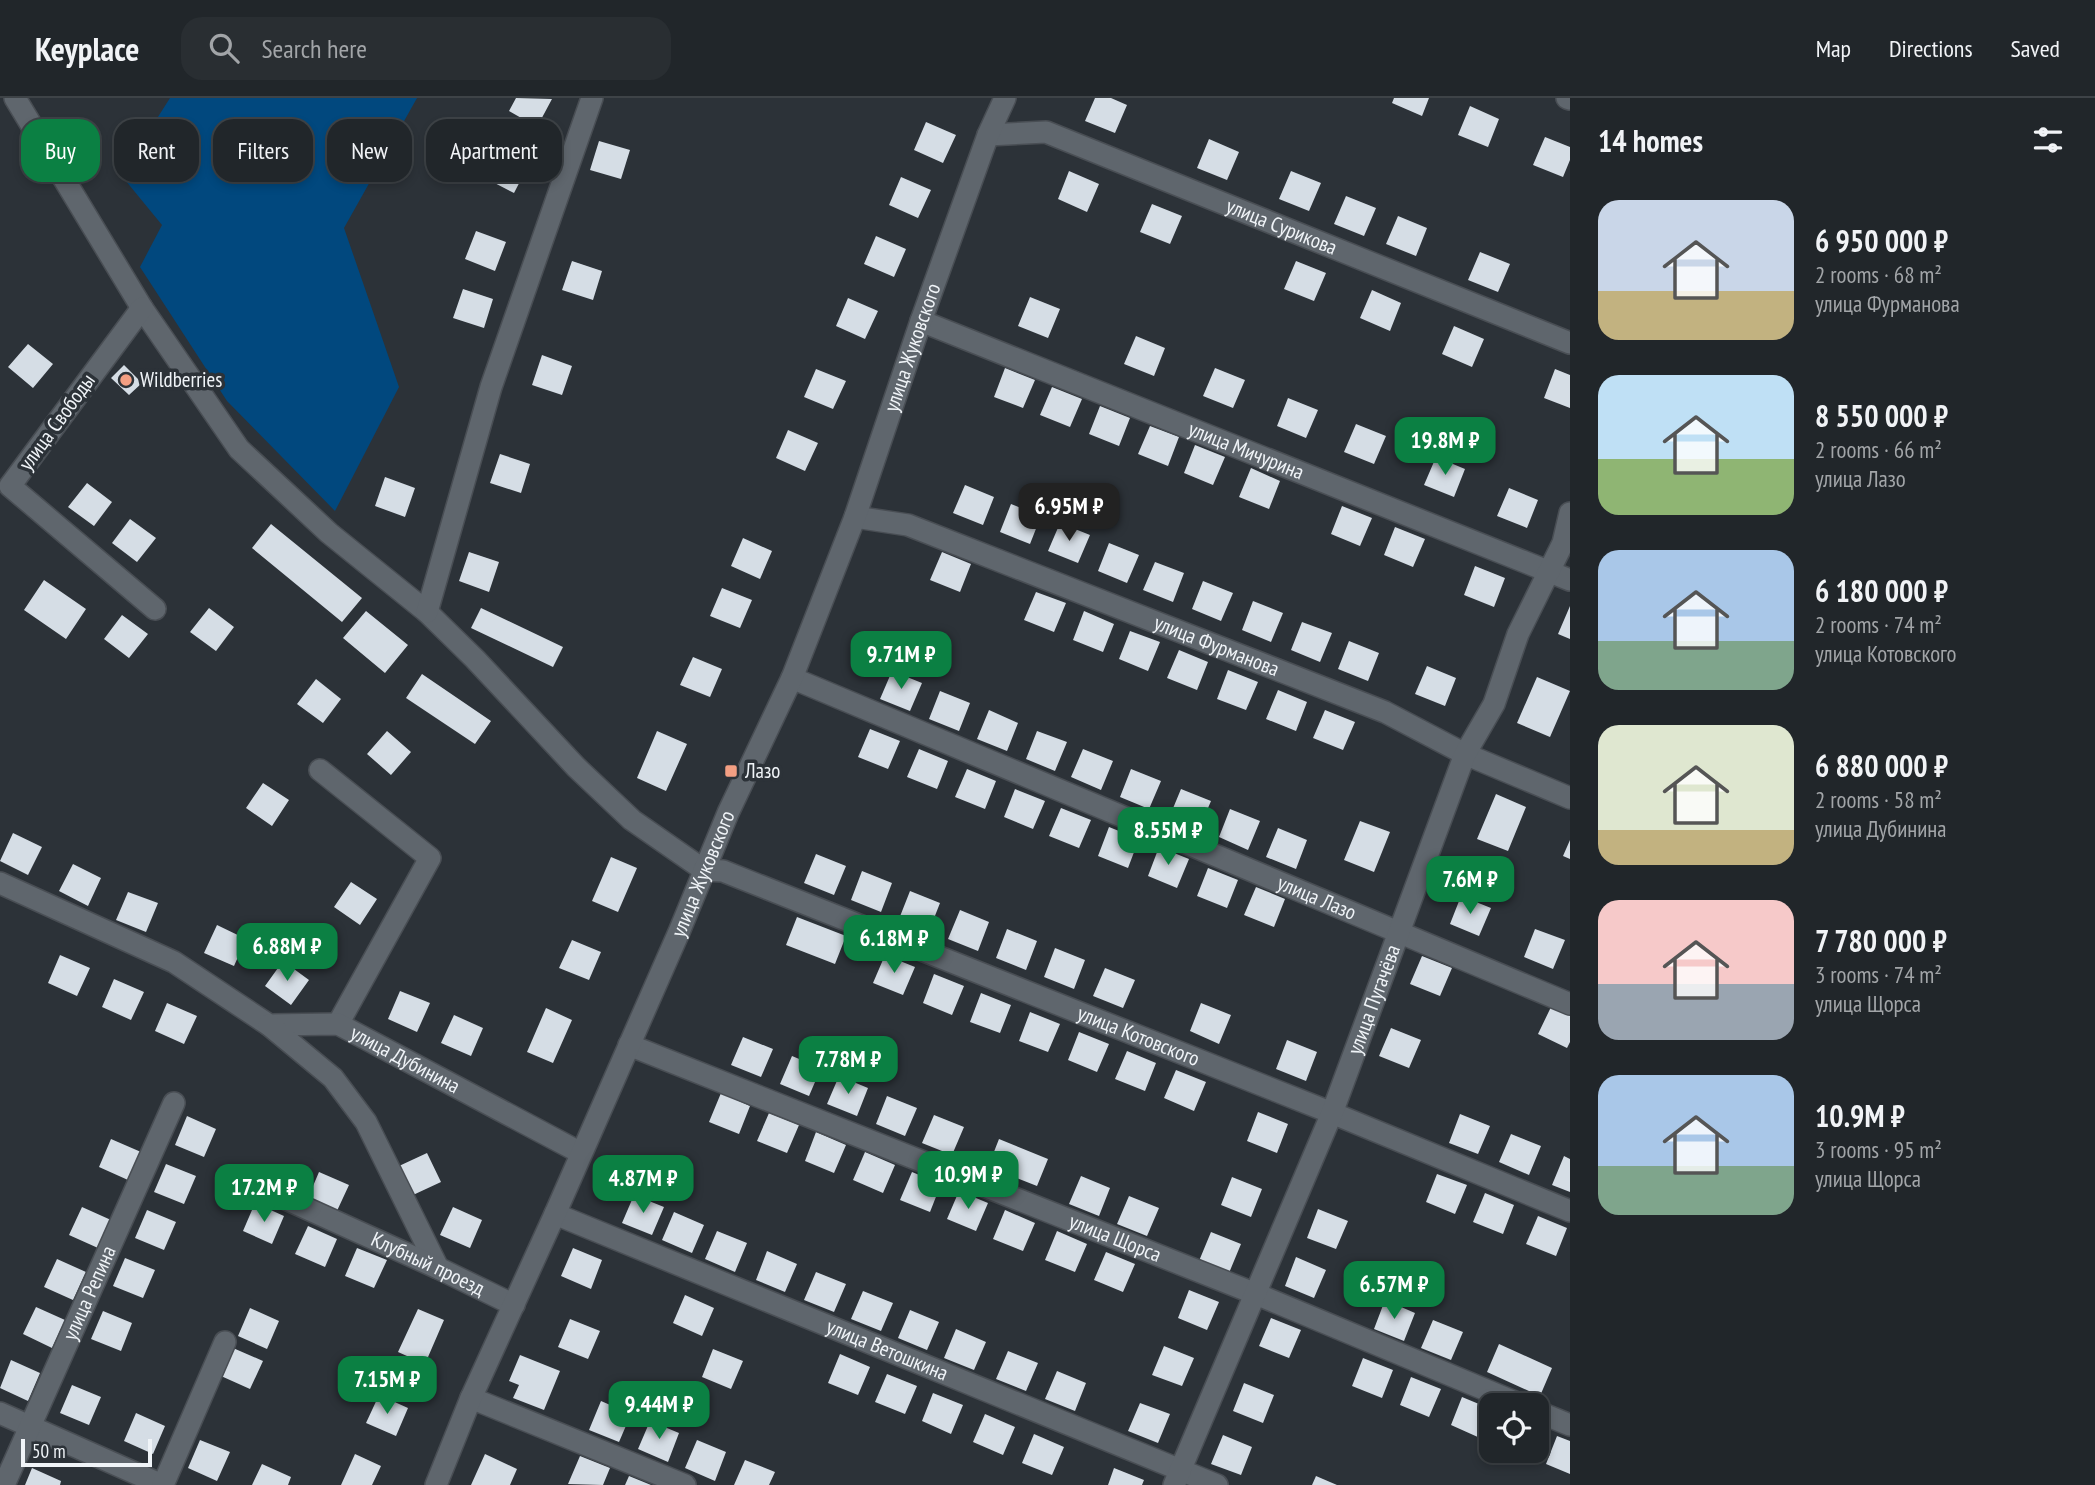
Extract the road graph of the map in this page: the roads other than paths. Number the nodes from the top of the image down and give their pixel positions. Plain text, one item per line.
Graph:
1 (15, 98) edge
2 (592, 98) edge
3 (1005, 98) edge
4 (988, 135) junction
5 (142, 308) junction
6 (921, 321) junction
7 (1570, 343) edge
8 (1570, 513) edge
9 (855, 517) junction
10 (1548, 572) junction
11 (1570, 580) edge
12 (155, 609) dead end
13 (427, 612) junction
14 (793, 678) junction
15 (1465, 754) junction
16 (320, 770) dead end
17 (1570, 798) edge
18 (705, 870) junction
19 (0, 883) edge
20 (1399, 930) junction
21 (1570, 1004) edge
22 (338, 1024) junction
23 (269, 1025) junction
24 (629, 1045) junction
25 (174, 1103) dead end
26 (1332, 1113) junction
27 (581, 1153) junction
28 (266, 1190) dead end
29 (1570, 1211) edge
30 (555, 1214) junction
31 (438, 1268) junction
32 (1256, 1294) junction
33 (514, 1305) junction
34 (225, 1342) dead end
35 (1493, 1393) edge
36 (471, 1398) junction
37 (0, 1413) edge
38 (1549, 1416) edge
39 (1570, 1425) edge
40 (29, 1427) junction
41 (1177, 1477) edge
42 (4, 1485) edge
43 (162, 1485) edge
44 (436, 1485) edge
45 (685, 1485) edge
46 (1217, 1485) edge

1 - 5 street
2 - 13 street
3 - 4 street, улица Жуковского
4 - 6 street, улица Жуковского
4 - 7 street, улица Сурикова
5 - 12 street, улица Свободы
5 - 13 street
6 - 9 street, улица Жуковского
6 - 10 street, улица Мичурина
8 - 10 street, улица Пугачёва
9 - 14 street, улица Жуковского
9 - 15 street, улица Фурманова
10 - 11 street, улица Мичурина
10 - 15 street, улица Пугачёва
13 - 18 street
14 - 18 street, улица Жуковского
14 - 20 street, улица Лазо
15 - 17 street, улица Фурманова
15 - 20 street, улица Пугачёва
16 - 22 street
18 - 24 street, улица Жуковского
18 - 26 street, улица Котовского
19 - 23 street
20 - 21 street, улица Лазо
20 - 26 street, улица Пугачёва
22 - 23 street, улица Дубинина
22 - 27 street, улица Дубинина
23 - 31 street
24 - 27 street, улица Жуковского
24 - 32 street, улица Щорса
25 - 40 street, улица Репина
26 - 29 street, улица Котовского
26 - 32 street, улица Пугачёва
27 - 30 street, улица Жуковского
28 - 31 street, Клубный проезд
30 - 33 street, улица Жуковского
30 - 41 street, улица Ветошкина
31 - 33 street, Клубный проезд
32 - 35 street, улица Щорса
32 - 41 street, улица Пугачёва
33 - 36 street, улица Жуковского
34 - 43 street
36 - 44 street, улица Жуковского
36 - 45 street
37 - 40 street
38 - 39 street
40 - 42 street, улица Репина
40 - 43 street
41 - 46 street, улица Ветошкина

